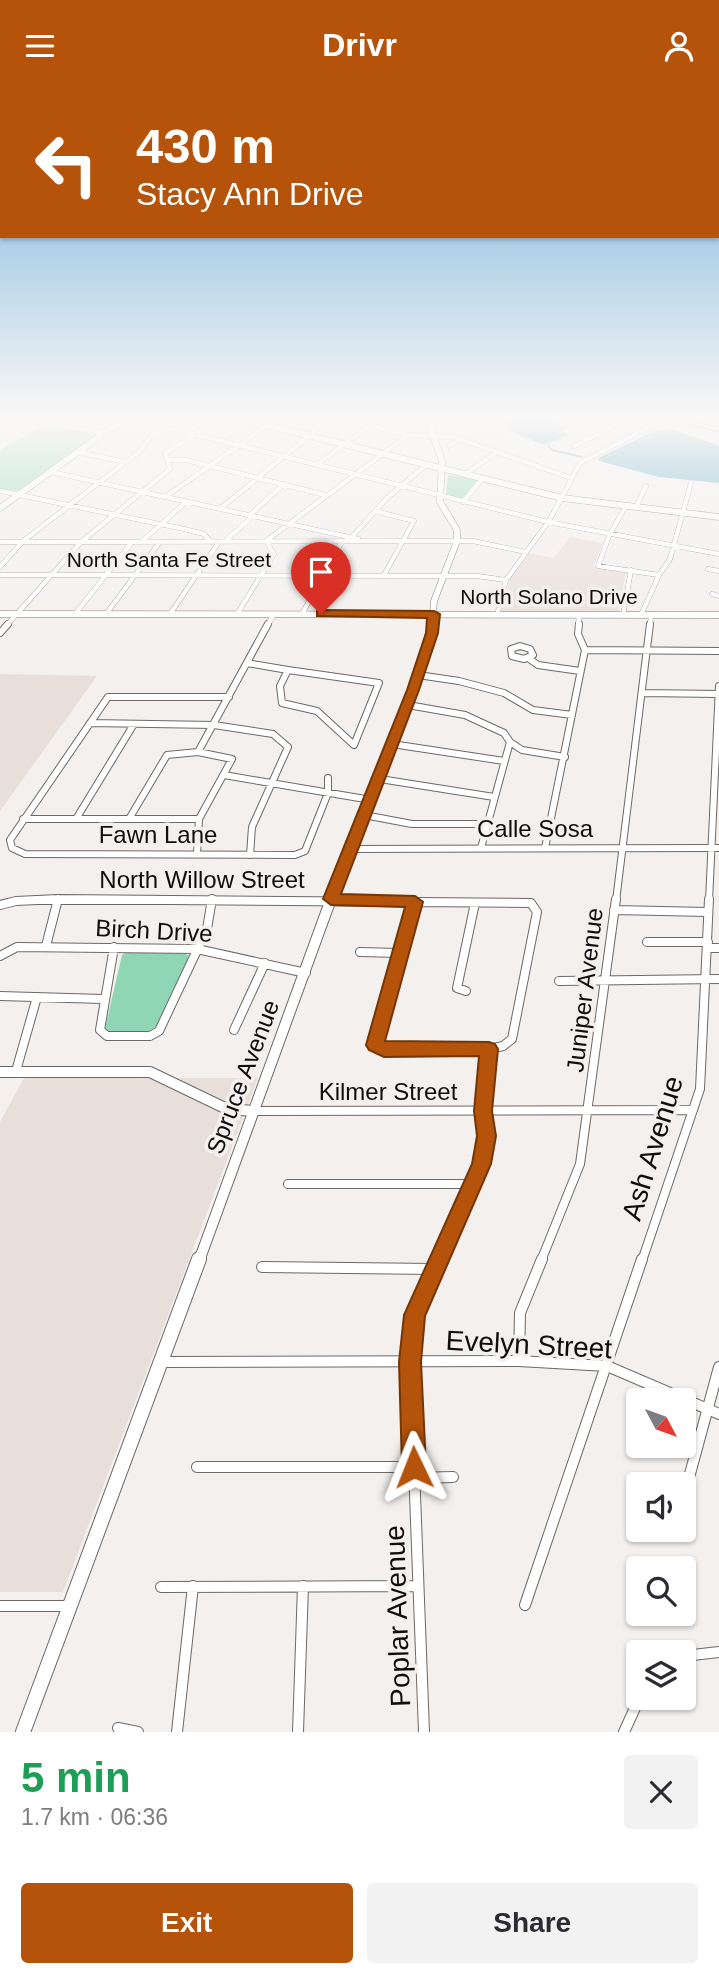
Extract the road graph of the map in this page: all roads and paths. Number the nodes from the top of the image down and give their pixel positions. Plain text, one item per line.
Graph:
1 (142, 492) edge
2 (12, 493) edge
3 (20, 493) junction
4 (85, 493) edge
5 (145, 493) edge
6 (172, 493) edge
7 (241, 493) edge
8 (275, 493) edge
9 (316, 493) edge
10 (328, 493) edge
11 (393, 493) edge
12 (427, 493) edge
13 (441, 493) edge
14 (471, 493) edge
15 (539, 493) edge
16 (564, 493) edge
17 (643, 493) edge
18 (689, 493) edge
19 (325, 495) junction
20 (441, 496) junction
21 (165, 497) junction
22 (562, 498) junction
23 (186, 502) junction
24 (463, 502) junction
25 (70, 504) junction
26 (626, 506) junction
27 (636, 507) junction
28 (0, 508) edge
29 (221, 509) junction
30 (375, 511) junction
31 (684, 513) junction
32 (115, 514) junction
33 (251, 515) junction
34 (719, 517) edge
35 (548, 522) junction
36 (160, 524) junction
37 (288, 524) junction
38 (610, 535) junction
39 (351, 538) junction
40 (23, 541) junction
41 (457, 541) junction
42 (0, 542) edge
43 (81, 542) junction
44 (132, 542) junction
45 (141, 542) junction
46 (160, 542) junction
47 (211, 542) junction
48 (221, 542) junction
49 (400, 542) junction
50 (266, 543) junction
51 (281, 543) junction
52 (341, 543) junction
53 (372, 543) junction
54 (674, 547) junction
55 (526, 552) junction
56 (274, 554) junction
57 (719, 554) edge
58 (0, 567) edge
59 (708, 569) dead end
60 (631, 570) junction
61 (719, 571) edge
62 (0, 575) edge
63 (384, 575) junction
64 (659, 575) junction
65 (51, 576) junction
66 (106, 576) junction
67 (134, 576) junction
68 (194, 576) junction
69 (260, 576) junction
70 (323, 576) junction
71 (444, 576) junction
72 (506, 580) junction
73 (712, 594) dead end
74 (719, 596) edge
75 (0, 614) edge
76 (17, 614) junction
77 (75, 614) junction
78 (106, 614) junction
79 (170, 614) junction
80 (237, 614) junction
81 (274, 614) junction
82 (302, 614) junction
83 (434, 614) junction
84 (652, 614) junction
85 (497, 615) junction
86 (579, 615) junction
87 (623, 615) junction
88 (641, 615) junction
89 (719, 615) edge
90 (0, 633) edge
91 (585, 650) junction
92 (648, 651) junction
93 (719, 651) edge
94 (528, 658) dead end
95 (247, 663) junction
96 (288, 670) junction
97 (580, 671) junction
98 (418, 675) junction
99 (719, 690) edge
100 (643, 693) junction
101 (229, 697) junction
102 (408, 705) junction
103 (572, 715) junction
104 (719, 716) edge
105 (90, 723) junction
106 (134, 724) junction
107 (214, 725) junction
108 (510, 743) junction
109 (392, 744) junction
110 (198, 752) junction
111 (565, 757) junction
112 (718, 759) edge
113 (504, 761) junction
114 (224, 775) junction
115 (328, 778) dead end
116 (380, 779) junction
117 (272, 783) junction
118 (328, 793) junction
119 (494, 797) junction
120 (371, 800) junction
121 (364, 815) junction
122 (23, 819) junction
123 (76, 819) junction
124 (129, 819) junction
125 (200, 819) junction
126 (487, 824) junction
127 (481, 848) junction
128 (545, 848) junction
129 (623, 848) junction
130 (715, 848) edge
131 (350, 849) junction
132 (197, 854) junction
133 (250, 855) junction
134 (709, 898) junction
135 (719, 898) edge
136 (58, 899) junction
137 (212, 899) junction
138 (331, 899) junction
139 (415, 902) junction
140 (475, 903) junction
141 (0, 905) edge
142 (614, 910) junction
143 (707, 912) junction
144 (647, 942) dead end
145 (708, 945) junction
146 (46, 946) junction
147 (114, 947) junction
148 (719, 948) edge
149 (197, 949) junction
150 (360, 952) dead end
151 (399, 953) junction
152 (0, 956) edge
153 (265, 963) junction
154 (306, 973) junction
155 (606, 979) junction
156 (705, 979) junction
157 (719, 979) edge
158 (559, 981) dead end
159 (466, 991) dead end
160 (0, 996) edge
161 (37, 997) junction
162 (103, 999) junction
163 (234, 1030) dead end
164 (489, 1049) junction
165 (0, 1072) edge
166 (16, 1072) junction
167 (589, 1110) junction
168 (690, 1110) junction
169 (254, 1111) junction
170 (483, 1111) junction
171 (288, 1184) dead end
172 (472, 1184) junction
173 (262, 1267) dead end
174 (434, 1269) junction
175 (519, 1361) junction
176 (160, 1362) junction
177 (410, 1362) junction
178 (607, 1366) junction
179 (719, 1367) edge
180 (708, 1409) junction
181 (719, 1414) edge
182 (197, 1467) dead end
183 (414, 1472) junction
184 (691, 1472) edge
185 (453, 1477) dead end
186 (192, 1586) junction
187 (303, 1586) junction
188 (418, 1586) junction
189 (161, 1587) dead end
190 (0, 1605) edge
191 (525, 1605) dead end
192 (69, 1606) junction
193 (719, 1651) edge
194 (696, 1654) edge
195 (634, 1710) edge
196 (118, 1728) dead end
197 (23, 1732) edge
198 (138, 1732) edge
199 (177, 1732) edge
200 (298, 1732) edge
201 (424, 1732) edge
202 (624, 1732) edge

1 - 32 street
2 - 3 street
3 - 25 street
3 - 28 main road
4 - 25 street
5 - 21 street
6 - 21 street
7 - 29 street
8 - 33 street
9 - 19 street
10 - 19 street
11 - 30 street
12 - 20 street
13 - 20 main road
14 - 24 street
15 - 22 main road
16 - 22 street
17 - 27 street
18 - 31 street
19 - 37 street
20 - 24 street
20 - 41 main road
21 - 23 street
22 - 26 main road
22 - 35 street
23 - 29 street
23 - 36 street
24 - 35 street
25 - 32 street
25 - 40 street
26 - 27 main road
26 - 38 street
27 - 31 main road
29 - 33 street
30 - 39 street
30 - 49 street
31 - 34 main road
31 - 54 street
32 - 36 street
32 - 43 street
33 - 37 street
33 - 48 street
35 - 38 street
35 - 55 street
36 - 45 street
36 - 47 street
37 - 39 street
37 - 50 street
38 - 54 street
38 - 60 street
39 - 52 street
39 - 53 street
40 - 42 street
40 - 43 street
40 - 58 street
41 - 49 street
41 - 55 street
41 - 71 main road, Spruce Avenue
43 - 44 street
43 - 65 street
44 - 45 street
44 - 66 street
45 - 46 street
46 - 47 street
46 - 67 street
47 - 48 street
48 - 50 street
48 - 68 street
49 - 53 street
49 - 63 street
50 - 51 street
50 - 56 street
51 - 52 street
51 - 56 street
52 - 53 street
52 - 70 street
54 - 57 street
54 - 64 street
55 - 72 street
56 - 69 street
59 - 61 street
60 - 64 street
60 - 87 street
62 - 65 street, North Santa Fe Street
63 - 70 street, North Santa Fe Street
63 - 71 street, North Santa Fe Street
64 - 88 street
65 - 66 street, North Santa Fe Street
65 - 76 street
66 - 67 street, North Santa Fe Street
66 - 77 street
67 - 68 street, North Santa Fe Street
67 - 78 street
68 - 69 street, North Santa Fe Street
68 - 79 street
69 - 70 street, North Santa Fe Street
69 - 80 street
70 - 82 street
71 - 72 street, North Santa Fe Street
71 - 83 main road, Spruce Avenue
72 - 85 street
73 - 74 street
75 - 76 main road, North Solano Drive
76 - 77 main road, North Solano Drive
76 - 90 street
77 - 78 main road, North Solano Drive
78 - 79 main road, North Solano Drive
79 - 80 main road, North Solano Drive
80 - 81 main road, North Solano Drive
81 - 82 main road, North Solano Drive
81 - 95 street
82 - 83 main road, North Solano Drive
83 - 85 main road, North Solano Drive
83 - 98 main road, Spruce Avenue
84 - 88 main road, North Solano Drive
84 - 89 main road, North Solano Drive
84 - 92 street, Juniper Avenue
85 - 86 main road, North Solano Drive
86 - 87 main road, North Solano Drive
86 - 91 street
87 - 88 main road, North Solano Drive
91 - 92 street
91 - 97 street
92 - 93 street
92 - 100 street, Juniper Avenue
94 - 97 street
95 - 96 street
95 - 101 street
96 - 96 street
97 - 103 street
98 - 102 main road, Spruce Avenue
98 - 103 street
99 - 100 street
99 - 104 street, Ash Avenue
100 - 129 street, Juniper Avenue
101 - 105 street
101 - 107 street
102 - 108 street
102 - 109 main road, Spruce Avenue
103 - 111 street
104 - 112 street, Ash Avenue
105 - 106 street
105 - 122 street
106 - 107 street
106 - 123 street
107 - 110 street
107 - 117 street
108 - 111 street
108 - 113 street
109 - 113 street
109 - 116 main road, Spruce Avenue
110 - 114 street
110 - 124 street
111 - 128 street
112 - 130 street, Ash Avenue
113 - 119 street
114 - 117 street
114 - 125 street
115 - 118 street
116 - 119 street
116 - 120 main road, Spruce Avenue
117 - 118 street
117 - 133 street
118 - 120 street
118 - 133 street, Fawn Lane
119 - 126 street
120 - 121 main road, Spruce Avenue
121 - 126 street
121 - 131 main road, Spruce Avenue
122 - 123 street
122 - 132 street, Fawn Lane
123 - 124 street
124 - 125 street
125 - 132 street
126 - 127 street
127 - 128 street, Calle Sosa
127 - 131 street, Calle Sosa
128 - 129 street, Calle Sosa
129 - 130 street, Calle Sosa
129 - 142 street, Juniper Avenue
130 - 134 street, Ash Avenue
131 - 138 main road, Spruce Avenue
132 - 133 street, Fawn Lane
134 - 135 street
134 - 143 street, Ash Avenue
136 - 137 street, North Willow Street
136 - 141 street, North Willow Street
136 - 146 street
137 - 138 street, North Willow Street
137 - 149 street
138 - 139 street, North Willow Street
138 - 154 main road, Spruce Avenue
139 - 140 street, North Willow Street
139 - 151 street
140 - 159 street
140 - 164 street, North Willow Street
142 - 143 street
142 - 155 street, Juniper Avenue
143 - 145 street, Ash Avenue
144 - 145 street
145 - 148 street
145 - 156 street, Ash Avenue
146 - 147 street, Birch Drive
146 - 152 street, Birch Drive
147 - 149 street, Birch Drive
147 - 162 street
149 - 153 street, Birch Drive
149 - 162 street
150 - 151 street
151 - 164 street
153 - 154 street, Birch Drive
153 - 163 street
154 - 169 main road, Spruce Avenue
155 - 156 street
155 - 158 street
155 - 167 street, Juniper Avenue
156 - 157 street
156 - 168 street, Ash Avenue
160 - 161 street
161 - 162 street
161 - 166 street
164 - 170 street, Poplar Avenue
165 - 166 main road
166 - 169 main road
167 - 168 street, Kilmer Street
167 - 170 street, Kilmer Street
167 - 175 street, Juniper Avenue
168 - 178 street, Ash Avenue
169 - 170 street, Kilmer Street
169 - 176 main road, Spruce Avenue
170 - 172 street, Poplar Avenue
171 - 172 street
172 - 174 street, Poplar Avenue
173 - 174 street
174 - 177 street, Poplar Avenue
175 - 177 street, Evelyn Street
175 - 178 street, Evelyn Street
176 - 177 street, Evelyn Street
176 - 192 main road, Spruce Avenue
177 - 183 street, Poplar Avenue
178 - 180 street, Evelyn Street
178 - 191 street, Ash Avenue
179 - 180 street
180 - 181 street, Evelyn Street
180 - 184 street
182 - 183 street
183 - 185 street
183 - 188 street, Poplar Avenue
186 - 187 street
186 - 189 street
186 - 199 street
187 - 188 street
187 - 200 street
188 - 201 street, Poplar Avenue
190 - 192 street
192 - 197 main road, Spruce Avenue
193 - 194 street
195 - 202 street
196 - 198 street

